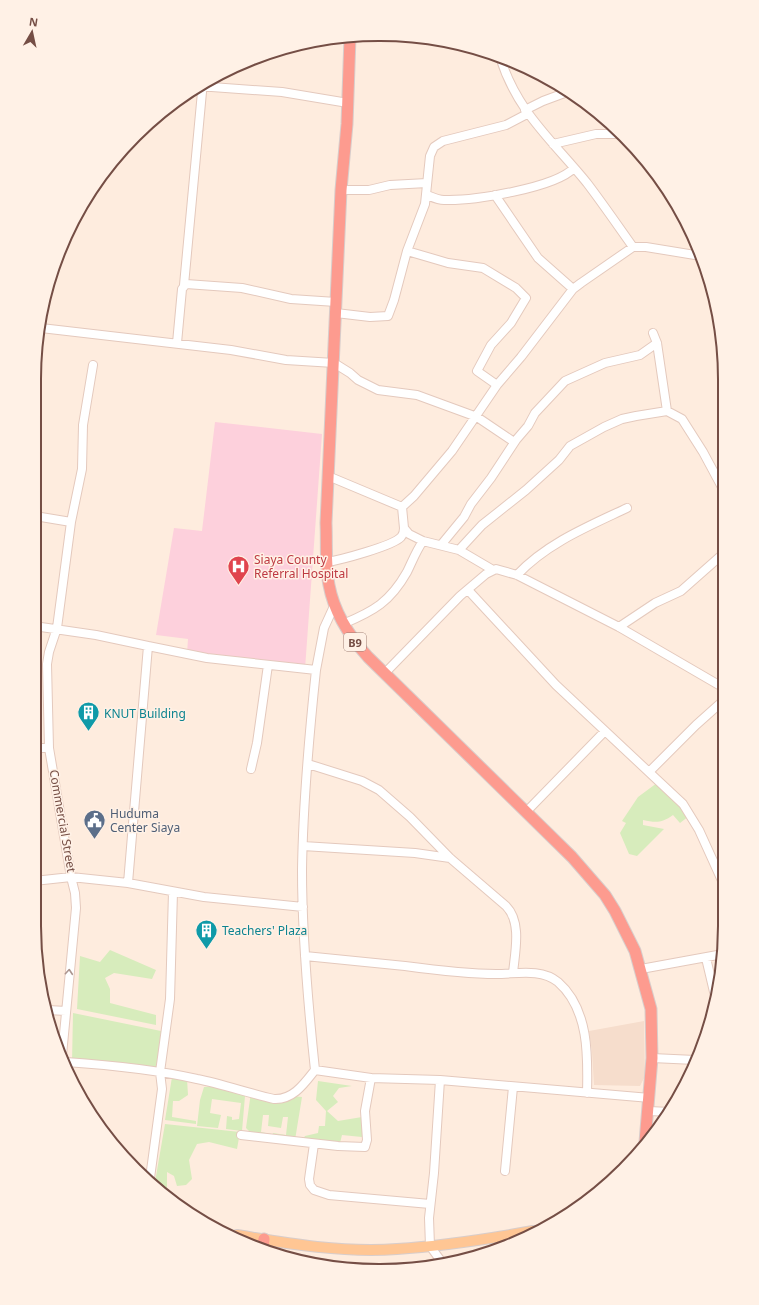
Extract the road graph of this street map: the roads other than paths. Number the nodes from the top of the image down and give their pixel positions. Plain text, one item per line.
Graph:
1 (350, 43) edge
2 (503, 65) edge
3 (209, 87) edge
4 (202, 91) edge
5 (562, 94) edge
6 (348, 103) junction
7 (526, 112) junction
8 (613, 134) edge
9 (553, 144) junction
10 (574, 168) junction
11 (427, 183) junction
12 (341, 190) junction
13 (427, 195) junction
14 (495, 195) junction
15 (633, 247) junction
16 (407, 251) junction
17 (694, 255) edge
18 (184, 285) junction
19 (573, 289) junction
20 (336, 308) junction
21 (45, 328) edge
22 (653, 333) dead end
23 (177, 343) junction
24 (657, 343) junction
25 (334, 363) junction
26 (92, 365) dead end
27 (497, 385) junction
28 (667, 411) junction
29 (476, 417) junction
30 (514, 442) junction
31 (328, 476) junction
32 (718, 480) edge
33 (402, 507) junction
34 (628, 508) dead end
35 (41, 517) edge
36 (71, 522) junction
37 (404, 528) junction
38 (423, 541) junction
39 (441, 545) junction
40 (459, 550) junction
41 (718, 558) edge
42 (327, 562) junction
43 (493, 570) junction
44 (517, 575) junction
45 (468, 590) junction
46 (335, 604) junction
47 (343, 624) junction
48 (41, 627) edge
49 (619, 627) junction
50 (57, 628) junction
51 (148, 646) junction
52 (268, 665) junction
53 (316, 670) junction
54 (384, 674) junction
55 (718, 685) edge
56 (718, 705) edge
57 (605, 731) junction
58 (41, 748) edge
59 (49, 748) junction
60 (308, 764) junction
61 (251, 769) dead end
62 (649, 772) junction
63 (526, 812) junction
64 (303, 846) junction
65 (450, 858) junction
66 (718, 873) edge
67 (71, 877) junction
68 (41, 880) edge
69 (128, 883) junction
70 (173, 892) junction
71 (303, 906) junction
72 (305, 956) junction
73 (716, 956) edge
74 (706, 958) junction
75 (641, 969) junction
76 (513, 972) junction
77 (712, 985) edge
78 (52, 1010) edge
79 (66, 1011) junction
80 (63, 1044) edge
81 (652, 1058) junction
82 (690, 1060) edge
83 (70, 1062) edge
84 (315, 1070) junction
85 (160, 1072) junction
86 (371, 1078) junction
87 (440, 1080) junction
88 (513, 1087) junction
89 (587, 1093) junction
90 (650, 1098) junction
91 (649, 1111) junction
92 (662, 1112) edge
93 (647, 1133) edge
94 (241, 1135) dead end
95 (314, 1144) junction
96 (505, 1172) dead end
97 (150, 1175) edge
98 (430, 1204) junction
99 (521, 1233) edge
100 (263, 1243) edge
101 (430, 1246) junction
102 (439, 1258) edge

1 - 6 highway, B9
2 - 7 street
3 - 6 street
4 - 18 street
5 - 7 street
6 - 12 highway, B9
7 - 9 street
7 - 11 street
8 - 9 street
9 - 10 street
10 - 14 street
10 - 15 street
11 - 12 street
11 - 13 street
12 - 20 highway, B9
13 - 14 street
13 - 16 street
14 - 19 street
15 - 17 street
15 - 19 street
16 - 20 street
16 - 27 street
18 - 20 street
18 - 23 street
19 - 27 street
20 - 25 highway, B9
21 - 23 street
22 - 24 street
23 - 25 street
24 - 28 street
24 - 30 street
25 - 29 street
25 - 31 highway, B9
26 - 36 street, Commercial Street
27 - 29 street
28 - 32 street
28 - 40 street
29 - 30 street
29 - 33 street
30 - 39 street
31 - 33 street
31 - 42 highway, B9
33 - 37 street
34 - 44 street
35 - 36 street
36 - 50 street, Commercial Street
37 - 38 street
37 - 42 street
38 - 39 street
38 - 47 street
39 - 40 street
40 - 43 street
41 - 49 street
42 - 46 highway, B9
43 - 44 street
43 - 45 street
44 - 49 street
45 - 54 street
45 - 57 street
46 - 47 highway, B9
46 - 53 street
47 - 54 highway, B9
48 - 50 street
49 - 55 street
50 - 51 street
50 - 59 street, Commercial Street
51 - 52 street
51 - 69 street
52 - 53 street
52 - 61 street
53 - 60 street
54 - 63 highway, B9
56 - 62 street
57 - 62 street
57 - 63 street
58 - 59 street
59 - 67 street, Commercial Street
60 - 64 street
60 - 65 street
62 - 66 street
63 - 75 highway, B9
64 - 65 street
64 - 71 street
65 - 76 street
67 - 68 street
67 - 69 street, Commercial Street
79 -> 67 street
69 - 70 street, Commercial Street
70 - 71 street, Commercial Street
70 - 85 street
71 - 72 street
72 - 76 street
72 - 84 street
73 - 74 street
74 - 75 street
74 - 77 street
75 - 81 highway, B9
76 - 89 street
78 - 79 street
79 - 80 street
81 - 82 street
81 - 90 highway, B9
83 - 85 street
84 - 85 street
84 - 86 street
85 - 97 street
86 - 87 street
86 - 95 street
87 - 88 street
87 - 98 street
88 - 89 street
88 - 96 street
89 - 90 street
90 - 91 highway, B9
91 - 92 street
91 - 93 highway, B9
94 - 95 street
95 - 98 street
98 - 101 street
99 - 101 main road
100 - 101 main road
101 - 102 street

